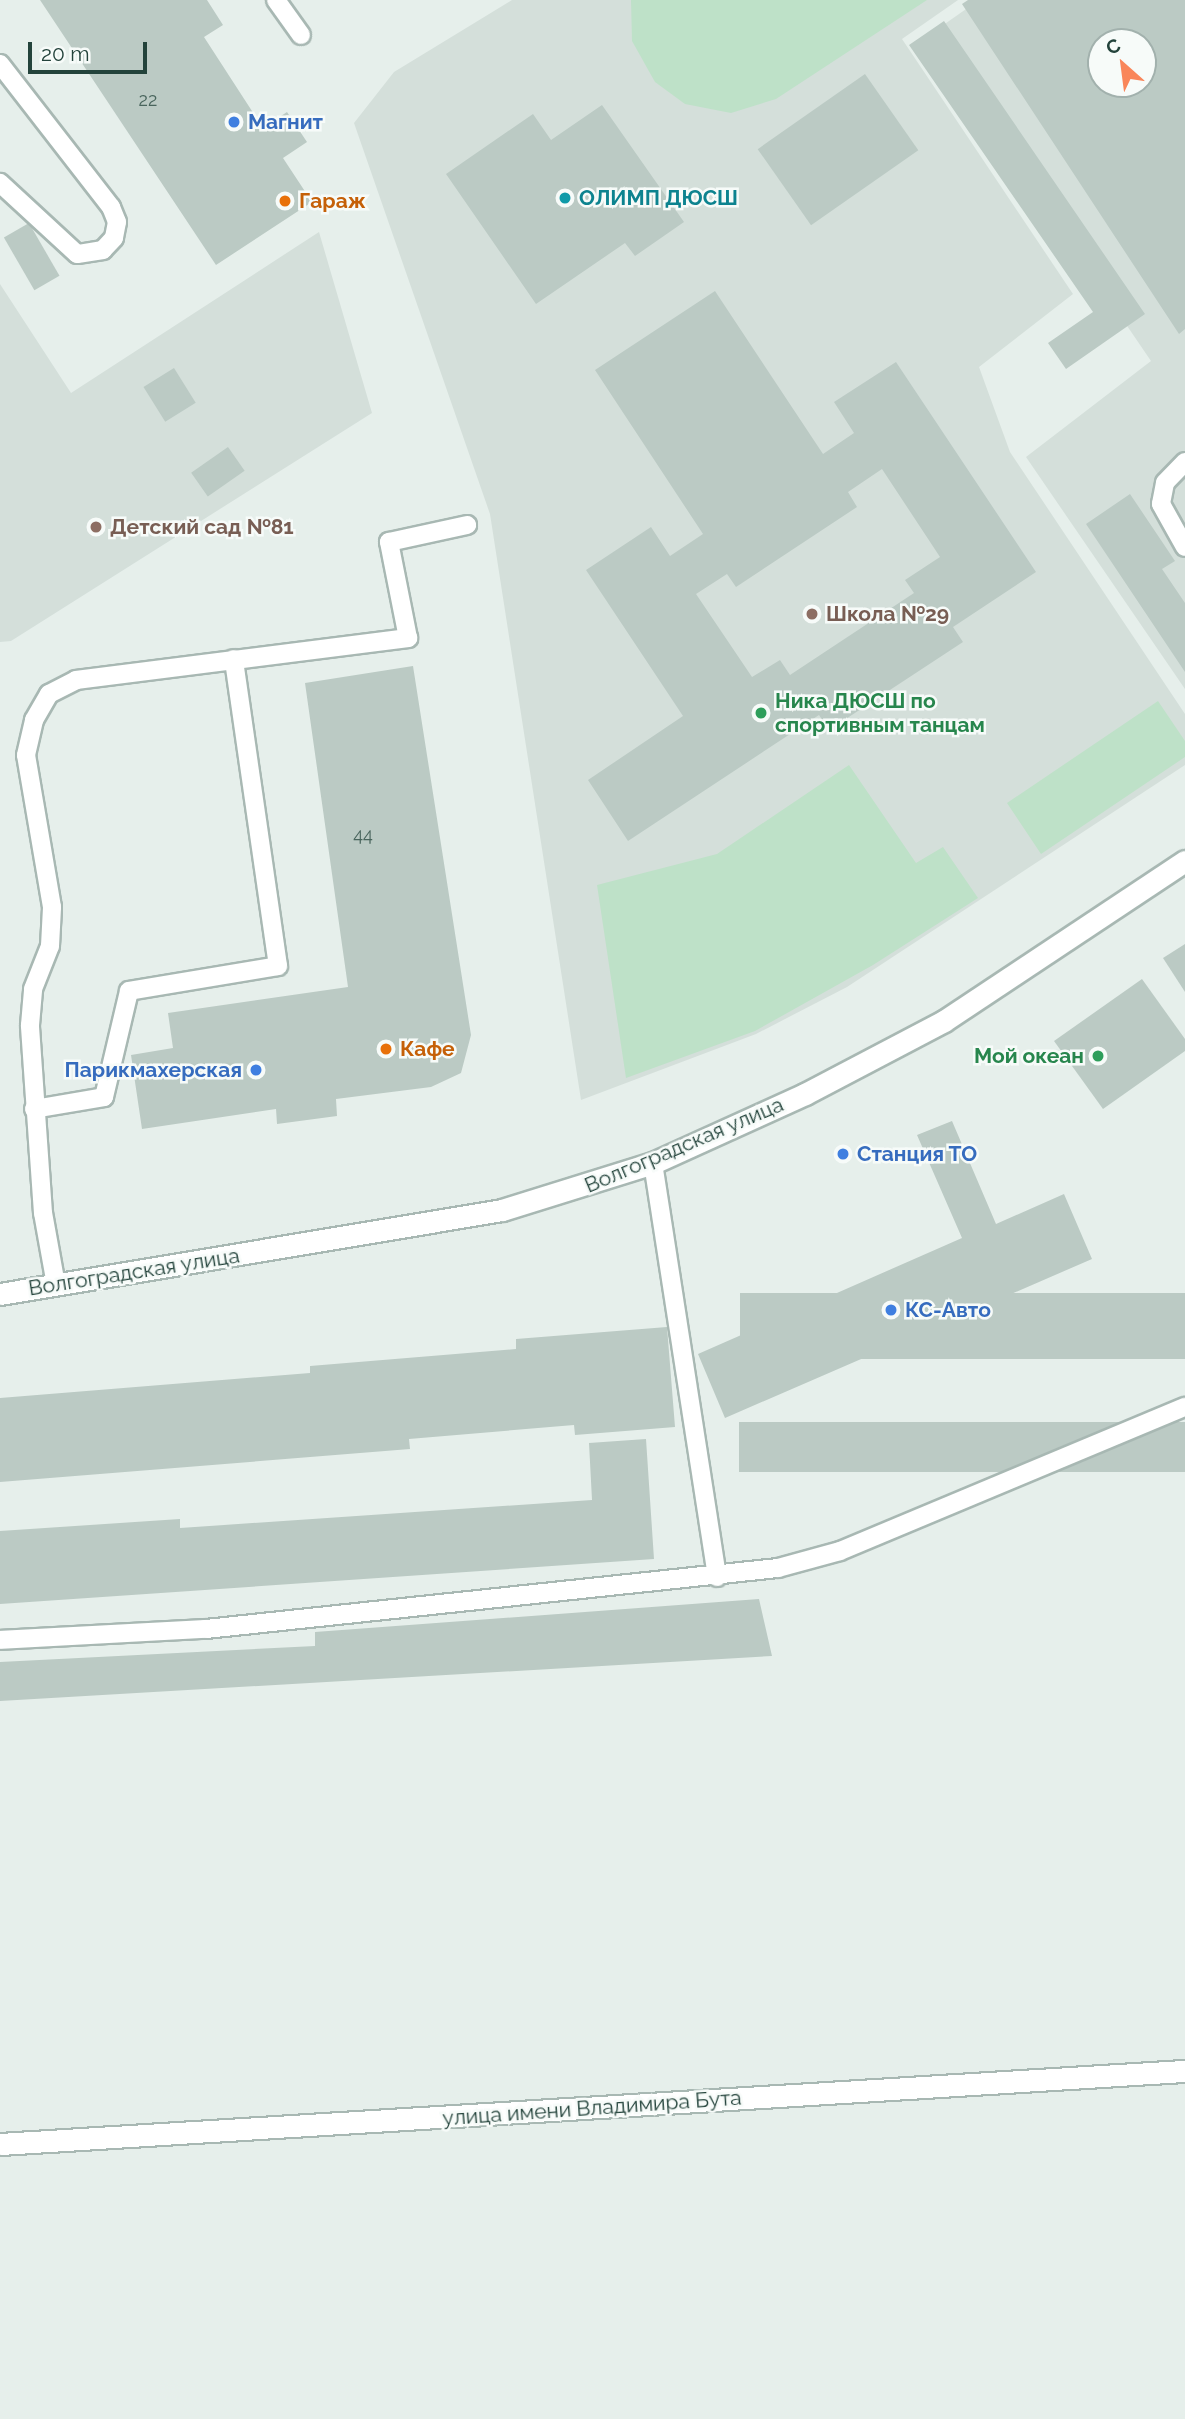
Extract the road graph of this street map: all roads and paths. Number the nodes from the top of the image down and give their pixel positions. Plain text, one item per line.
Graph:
1 (276, 0) edge
2 (301, 35) dead end
3 (0, 64) edge
4 (0, 183) edge
5 (1185, 462) edge
6 (467, 525) dead end
7 (1185, 547) edge
8 (234, 659) junction
9 (1185, 862) edge
10 (34, 1109) junction
11 (653, 1163) junction
12 (56, 1285) junction
13 (0, 1294) edge
14 (1185, 1407) edge
15 (717, 1577) junction
16 (0, 1640) edge
17 (1185, 2071) edge
18 (0, 2144) edge

1 - 2 lane
3 - 4 lane
5 - 7 lane
6 - 8 lane
8 - 10 lane
8 - 10 lane
9 - 11 street, Волгоградская улица
10 - 12 lane
11 - 12 street, Волгоградская улица
11 - 15 lane
12 - 13 street, Волгоградская улица
14 - 15 lane
15 - 16 lane
17 - 18 street, улица имени Владимира Бута

